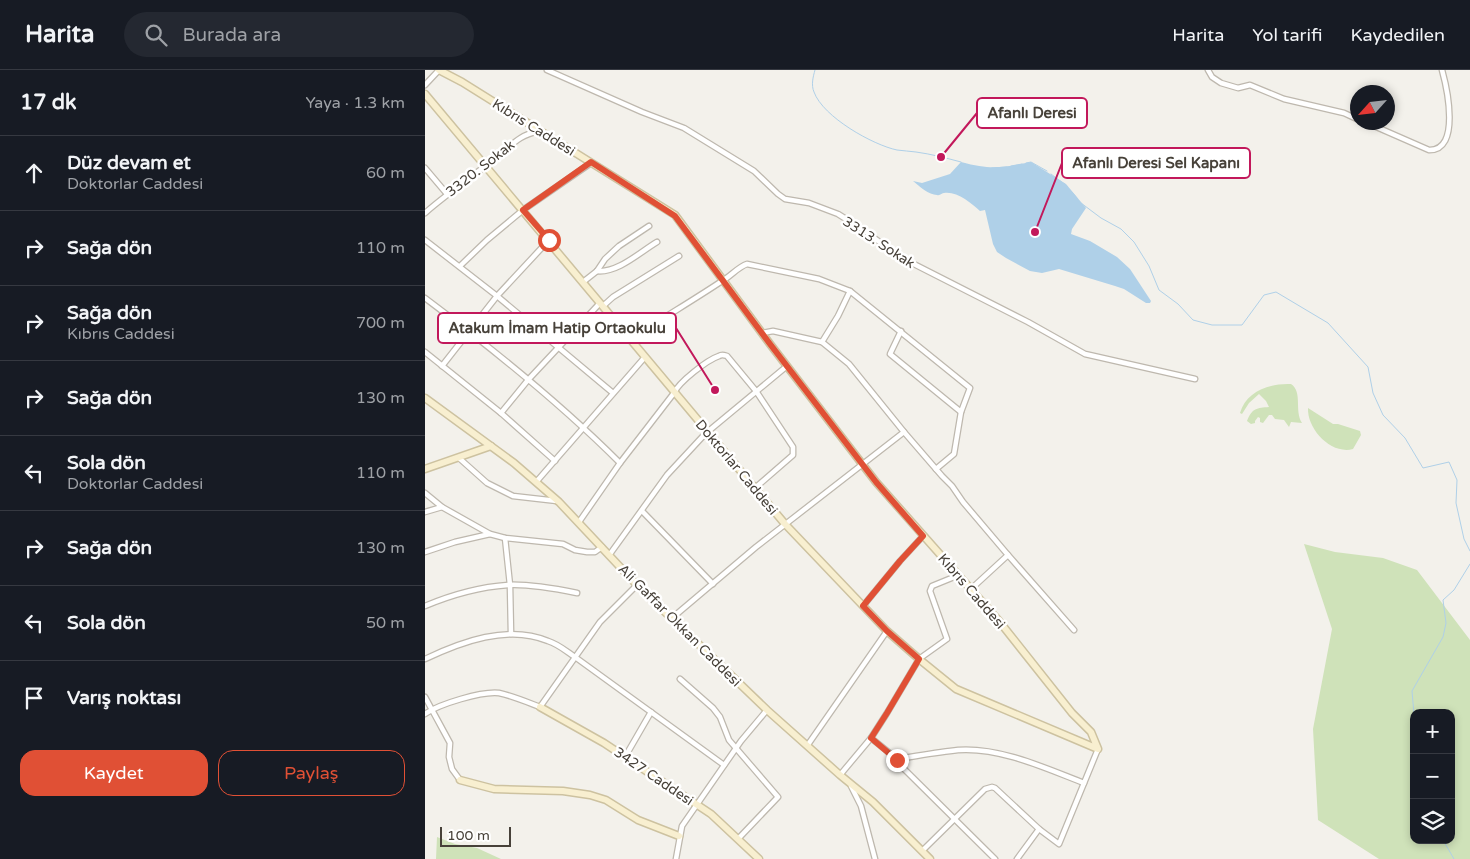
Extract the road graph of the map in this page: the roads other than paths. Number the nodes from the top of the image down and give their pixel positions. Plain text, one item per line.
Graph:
1 (439, 70) edge
2 (547, 70) edge
3 (1208, 70) edge
4 (1442, 70) edge
5 (425, 86) edge
6 (425, 94) edge
7 (1350, 116) edge
8 (539, 130) junction
9 (1383, 130) edge
10 (591, 162) junction
11 (485, 165) junction
12 (425, 168) edge
13 (447, 194) junction
14 (523, 210) junction
15 (425, 213) edge
16 (649, 226) dead end
17 (425, 240) edge
18 (549, 240) junction
19 (657, 242) dead end
20 (679, 256) dead end
21 (460, 266) junction
22 (597, 271) junction
23 (724, 280) junction
24 (583, 282) junction
25 (850, 291) junction
26 (497, 296) junction
27 (425, 298) edge
28 (602, 304) junction
29 (468, 331) junction
30 (901, 331) junction
31 (762, 333) junction
32 (631, 339) junction
33 (822, 342) junction
34 (559, 348) junction
35 (425, 352) edge
36 (645, 357) junction
37 (442, 366) junction
38 (787, 366) junction
39 (1195, 379) dead end
40 (528, 380) junction
41 (755, 391) junction
42 (613, 393) junction
43 (674, 393) junction
44 (425, 398) edge
45 (961, 412) junction
46 (501, 413) junction
47 (584, 427) junction
48 (707, 432) junction
49 (904, 432) junction
50 (491, 446) junction
51 (459, 458) junction
52 (555, 461) junction
53 (621, 463) junction
54 (862, 464) junction
55 (425, 469) edge
56 (936, 469) junction
57 (537, 482) junction
58 (755, 488) junction
59 (425, 493) edge
60 (559, 502) junction
61 (442, 507) junction
62 (425, 512) edge
63 (641, 512) junction
64 (579, 522) junction
65 (785, 524) junction
66 (491, 534) junction
67 (923, 536) junction
68 (505, 538) junction
69 (603, 547) junction
70 (425, 552) edge
71 (610, 554) junction
72 (1008, 555) junction
73 (959, 575) junction
74 (713, 584) junction
75 (509, 585) junction
76 (637, 585) junction
77 (971, 589) junction
78 (577, 593) dead end
79 (425, 606) edge
80 (863, 606) junction
81 (672, 618) junction
82 (1074, 630) dead end
83 (887, 631) junction
84 (511, 634) junction
85 (575, 657) junction
86 (425, 659) edge
87 (919, 659) junction
88 (680, 679) dead end
89 (425, 697) edge
90 (540, 707) junction
91 (432, 710) junction
92 (767, 710) junction
93 (651, 712) junction
94 (425, 714) edge
95 (871, 738) junction
96 (807, 746) junction
97 (736, 748) junction
98 (1098, 749) junction
99 (625, 757) junction
100 (897, 760) junction
101 (724, 765) junction
102 (840, 775) junction
103 (460, 780) joint
104 (1084, 783) junction
105 (851, 785) junction
106 (697, 805) junction
107 (955, 819) junction
108 (1039, 830) junction
109 (679, 836) junction
110 (738, 839) junction
111 (922, 851) junction
112 (758, 858) edge
113 (676, 859) edge
114 (875, 859) edge
115 (930, 859) edge
116 (995, 859) edge
117 (1017, 859) edge

1 - 5 street
1 - 8 street, Kıbrıs Caddesi
2 - 39 street, 3313. Sokak
3 - 7 street
4 - 9 street
6 - 11 street, Doktorlar Caddesi
8 - 10 street, Kıbrıs Caddesi
8 - 11 street, 3320. Sokak
10 - 14 street
10 - 23 street, Kıbrıs Caddesi
11 - 13 street, 3320. Sokak
11 - 14 street, Doktorlar Caddesi
12 - 13 street
13 - 15 street, 3320. Sokak
14 - 18 street, Doktorlar Caddesi
14 - 21 street
16 - 22 street
17 - 21 street
18 - 24 street, Doktorlar Caddesi
18 - 26 street
19 - 22 street
20 - 28 street
21 - 26 street
22 - 24 street
23 - 25 street
23 - 31 street, Kıbrıs Caddesi
23 - 32 street
24 - 28 street, Doktorlar Caddesi
25 - 30 street
25 - 33 street
26 - 29 street
26 - 34 street
27 - 29 street
28 - 32 street, Doktorlar Caddesi
28 - 34 street
29 - 37 street
29 - 40 street
30 - 45 street
30 - 45 street
31 - 33 street
31 - 38 street, Kıbrıs Caddesi
32 - 36 street, Doktorlar Caddesi
33 - 49 street
34 - 40 street
34 - 42 street
35 - 37 street
36 - 42 street
36 - 43 street, Doktorlar Caddesi
37 - 46 street
38 - 41 street
38 - 54 street, Kıbrıs Caddesi
40 - 46 street
40 - 47 street
41 - 43 street
41 - 48 street
41 - 58 street
42 - 47 street
43 - 48 street, Doktorlar Caddesi
43 - 53 street
44 - 50 street, Ali Gaffar Okkan Caddesi
45 - 56 street
46 - 52 street
47 - 52 street
47 - 53 street
48 - 58 street, Doktorlar Caddesi
48 - 63 street
49 - 54 street
49 - 56 street
50 - 51 street
50 - 57 street, Ali Gaffar Okkan Caddesi
51 - 55 street
51 - 60 street
52 - 57 street
53 - 64 street
54 - 65 street
54 - 67 street, Kıbrıs Caddesi
56 - 72 street
57 - 60 street, Ali Gaffar Okkan Caddesi
58 - 65 street, Doktorlar Caddesi
59 - 61 street
60 - 64 street, Ali Gaffar Okkan Caddesi
61 - 62 street
61 - 66 street
63 - 71 street
63 - 74 street
64 - 69 street, Ali Gaffar Okkan Caddesi
65 - 74 street
65 - 80 street, Doktorlar Caddesi
66 - 68 street
66 - 70 street
67 - 73 street, Kıbrıs Caddesi
67 - 80 street
68 - 69 street
68 - 75 street
69 - 71 street, Ali Gaffar Okkan Caddesi
71 - 76 street, Ali Gaffar Okkan Caddesi
72 - 77 street
72 - 82 street
73 - 77 street, Kıbrıs Caddesi
73 - 87 street
74 - 81 street
75 - 78 street
75 - 79 street
75 - 84 street
76 - 81 street, Ali Gaffar Okkan Caddesi
76 - 85 street
77 - 98 street, Kıbrıs Caddesi
80 - 83 street, Doktorlar Caddesi
81 - 92 street, Ali Gaffar Okkan Caddesi
83 - 87 street, Doktorlar Caddesi
83 - 96 street
84 - 85 street
84 - 86 street
85 - 90 street
85 - 93 street
87 - 95 street
87 - 98 street, Doktorlar Caddesi
88 - 97 street
89 - 91 street
90 - 91 street
90 - 99 street, 3427 Caddesi
91 - 94 street
91 - 103 street
92 - 96 street, Ali Gaffar Okkan Caddesi
92 - 97 street
93 - 99 street
93 - 101 street
95 - 100 street
95 - 102 street
96 - 102 street, Ali Gaffar Okkan Caddesi
97 - 101 street
97 - 110 street
98 - 104 street
99 - 106 street, 3427 Caddesi
100 - 104 street
100 - 107 street
101 - 106 street
102 - 105 street, Ali Gaffar Okkan Caddesi
103 - 109 street
104 - 108 street
105 - 111 street, Ali Gaffar Okkan Caddesi
105 - 114 street
106 - 109 street
106 - 110 street, 3427 Caddesi
107 - 108 street
107 - 111 street
107 - 116 street
108 - 117 street
109 - 113 street
110 - 112 street, 3427 Caddesi
111 - 115 street, Ali Gaffar Okkan Caddesi

